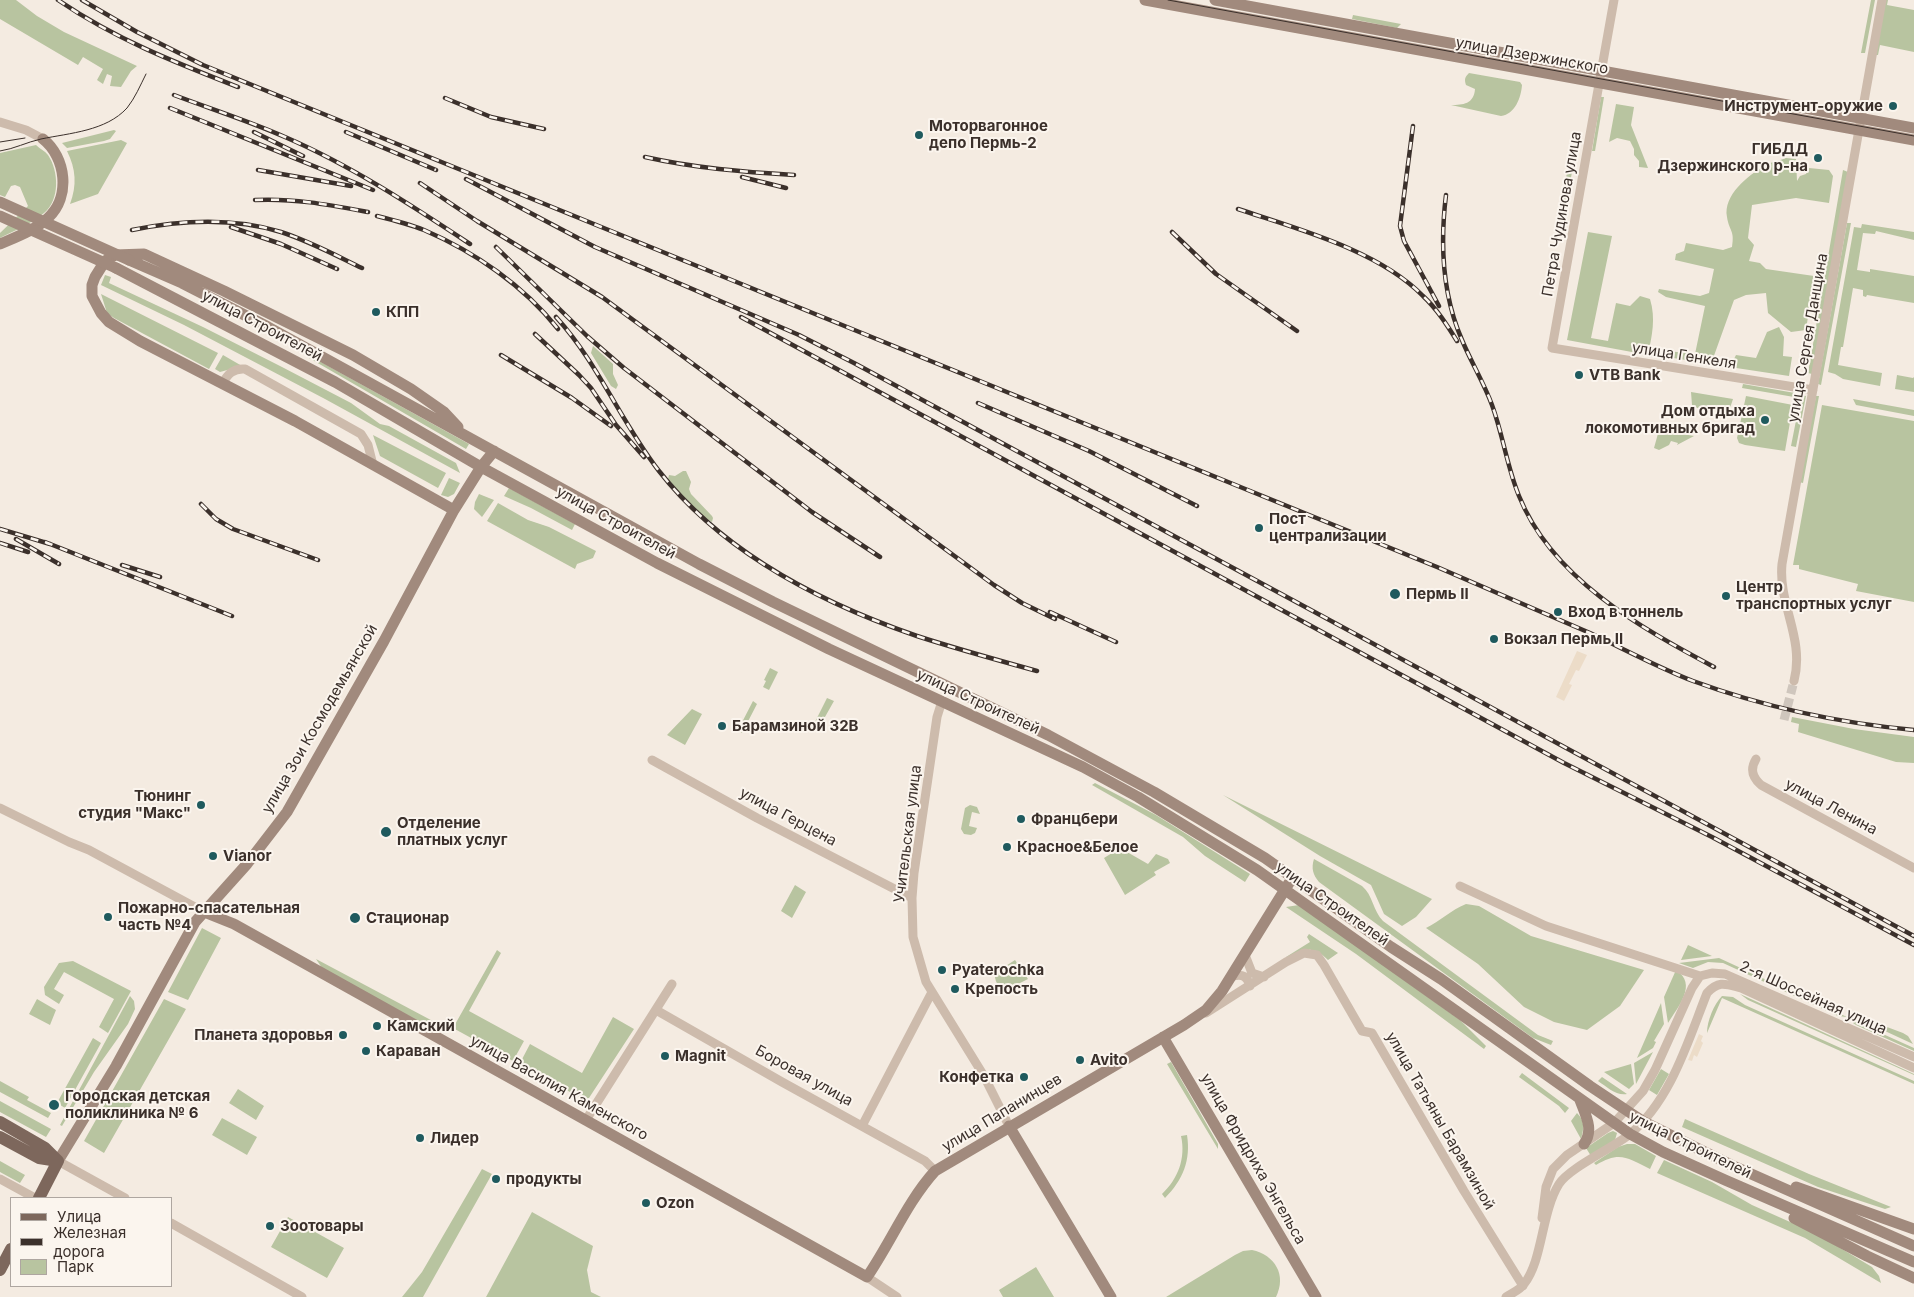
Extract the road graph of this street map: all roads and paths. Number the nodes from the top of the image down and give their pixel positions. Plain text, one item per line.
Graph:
1 (1145, 0) edge
2 (1215, 0) edge
3 (1614, 0) edge
4 (1882, 0) edge
5 (1600, 70) junction
6 (1598, 84) junction
7 (1861, 118) junction
8 (0, 122) edge
9 (1914, 128) edge
10 (1858, 131) junction
11 (43, 139) joint
12 (1914, 140) edge
13 (0, 202) edge
14 (0, 216) edge
15 (0, 244) edge
16 (1552, 348) joint
17 (222, 384) junction
18 (1813, 390) junction
19 (466, 435) junction
20 (494, 451) junction
21 (373, 465) junction
22 (481, 467) junction
23 (454, 510) junction
24 (1794, 681) tunnel mouth
25 (942, 701) junction
26 (1756, 759) dead end
27 (652, 760) dead end
28 (0, 808) edge
29 (1914, 868) edge
30 (1292, 877) junction
31 (1460, 886) dead end
32 (1286, 890) junction
33 (912, 898) junction
34 (204, 912) junction
35 (1311, 953) joint
36 (1245, 955) junction
37 (1233, 976) junction
38 (1700, 976) junction
39 (1264, 977) junction
40 (672, 984) dead end
41 (1250, 986) junction
42 (932, 992) junction
43 (656, 1010) junction
44 (1194, 1018) junction
45 (1163, 1037) junction
46 (1914, 1057) edge
47 (1914, 1068) edge
48 (1580, 1100) junction
49 (1626, 1110) junction
50 (586, 1120) junction
51 (0, 1122) edge
52 (1644, 1122) junction
53 (1614, 1123) junction
54 (862, 1126) junction
55 (1009, 1126) junction
56 (1630, 1134) junction
57 (0, 1136) edge
58 (1584, 1144) junction
59 (58, 1161) junction
60 (1730, 1165) junction
61 (935, 1171) junction
62 (0, 1179) edge
63 (1725, 1180) junction
64 (35, 1197) edge
65 (38, 1197) edge
66 (123, 1197) edge
67 (172, 1224) edge
68 (1914, 1229) edge
69 (1541, 1234) junction
70 (1914, 1246) edge
71 (10, 1251) edge
72 (1914, 1262) edge
73 (0, 1270) edge
74 (867, 1277) junction
75 (1914, 1278) edge
76 (1523, 1286) junction
77 (302, 1297) edge
78 (897, 1297) edge
79 (1111, 1297) edge
80 (1316, 1297) edge
81 (1506, 1297) edge

1 - 6 main road, улица Дзержинского
2 - 5 main road, улица Дзержинского
3 - 5 street, Петра Чудинова улица
4 - 7 street, улица Сергея Данщина
5 - 6 street, Петра Чудинова улица
5 - 7 main road, улица Дзержинского
6 - 10 main road, улица Дзержинского
6 - 16 street, Петра Чудинова улица
7 - 9 main road, улица Дзержинского
7 - 10 street, улица Сергея Данщина
8 - 11 street
10 - 12 main road, улица Дзержинского
10 - 18 street, улица Сергея Данщина
11 - 15 main road
13 - 19 main road, улица Строителей, bridge
14 - 22 main road, улица Строителей, bridge
16 - 18 street, улица Генкеля
17 - 19 main road
17 - 21 main road
17 - 21 street
18 - 24 street, улица Сергея Данщина
19 - 20 main road, улица Строителей
20 - 22 main road, улица Зои Космодемьянской
20 - 30 main road, улица Строителей
21 - 23 main road
22 - 23 main road, улица Зои Космодемьянской
22 - 25 main road, улица Строителей
23 - 34 main road, улица Зои Космодемьянской
25 - 32 main road, улица Строителей
25 - 33 street, Учительская улица
26 - 29 street, улица Ленина
27 - 33 street, улица Герцена
28 - 34 street
30 - 32 main road, улица Папанинцев
30 - 49 main road, улица Строителей
31 - 38 street
32 - 36 main road, улица Папанинцев
32 - 48 main road, улица Строителей
33 - 42 street, Учительская улица
34 - 50 main road, улица Василия Каменского
34 - 59 main road, улица Зои Космодемьянской
35 - 39 street, улица Папанинцев
35 - 76 street, улица Татьяны Барамзиной
36 - 37 main road, улица Папанинцев
36 - 39 street
37 - 41 street
37 - 44 main road, улица Папанинцев
38 - 46 street, 2-я Шоссейная улица
38 - 49 street
39 - 41 street, улица Папанинцев
40 - 43 street
41 - 44 street, улица Папанинцев
42 - 54 street
42 - 55 street, Учительская улица
43 - 50 street
43 - 54 street, Боровая улица
44 - 45 main road, улица Папанинцев
45 - 55 main road, улица Папанинцев
45 - 80 main road, улица Фридриха Энгельса
47 - 52 street
48 - 53 main road, улица Строителей
48 - 58 main road
49 - 52 main road, улица Строителей
49 - 53 street
50 - 74 main road, улица Василия Каменского
51 - 59 main road
52 - 56 street
52 - 60 main road, улица Строителей
53 - 56 main road, улица Строителей
53 - 58 street
54 - 61 street, Боровая улица
55 - 61 main road, улица Папанинцев
55 - 79 main road
56 - 63 main road, улица Строителей
56 - 69 street
57 - 59 main road
58 - 69 street
59 - 65 main road, улица Зои Космодемьянской
59 - 66 street
60 - 68 main road
60 - 70 main road, улица Строителей
61 - 74 main road, улица Папанинцев
62 - 64 street
63 - 72 main road, улица Строителей
63 - 75 main road
67 - 77 street
69 - 76 street
71 - 73 main road
74 - 78 street, улица Василия Каменского
76 - 81 street

